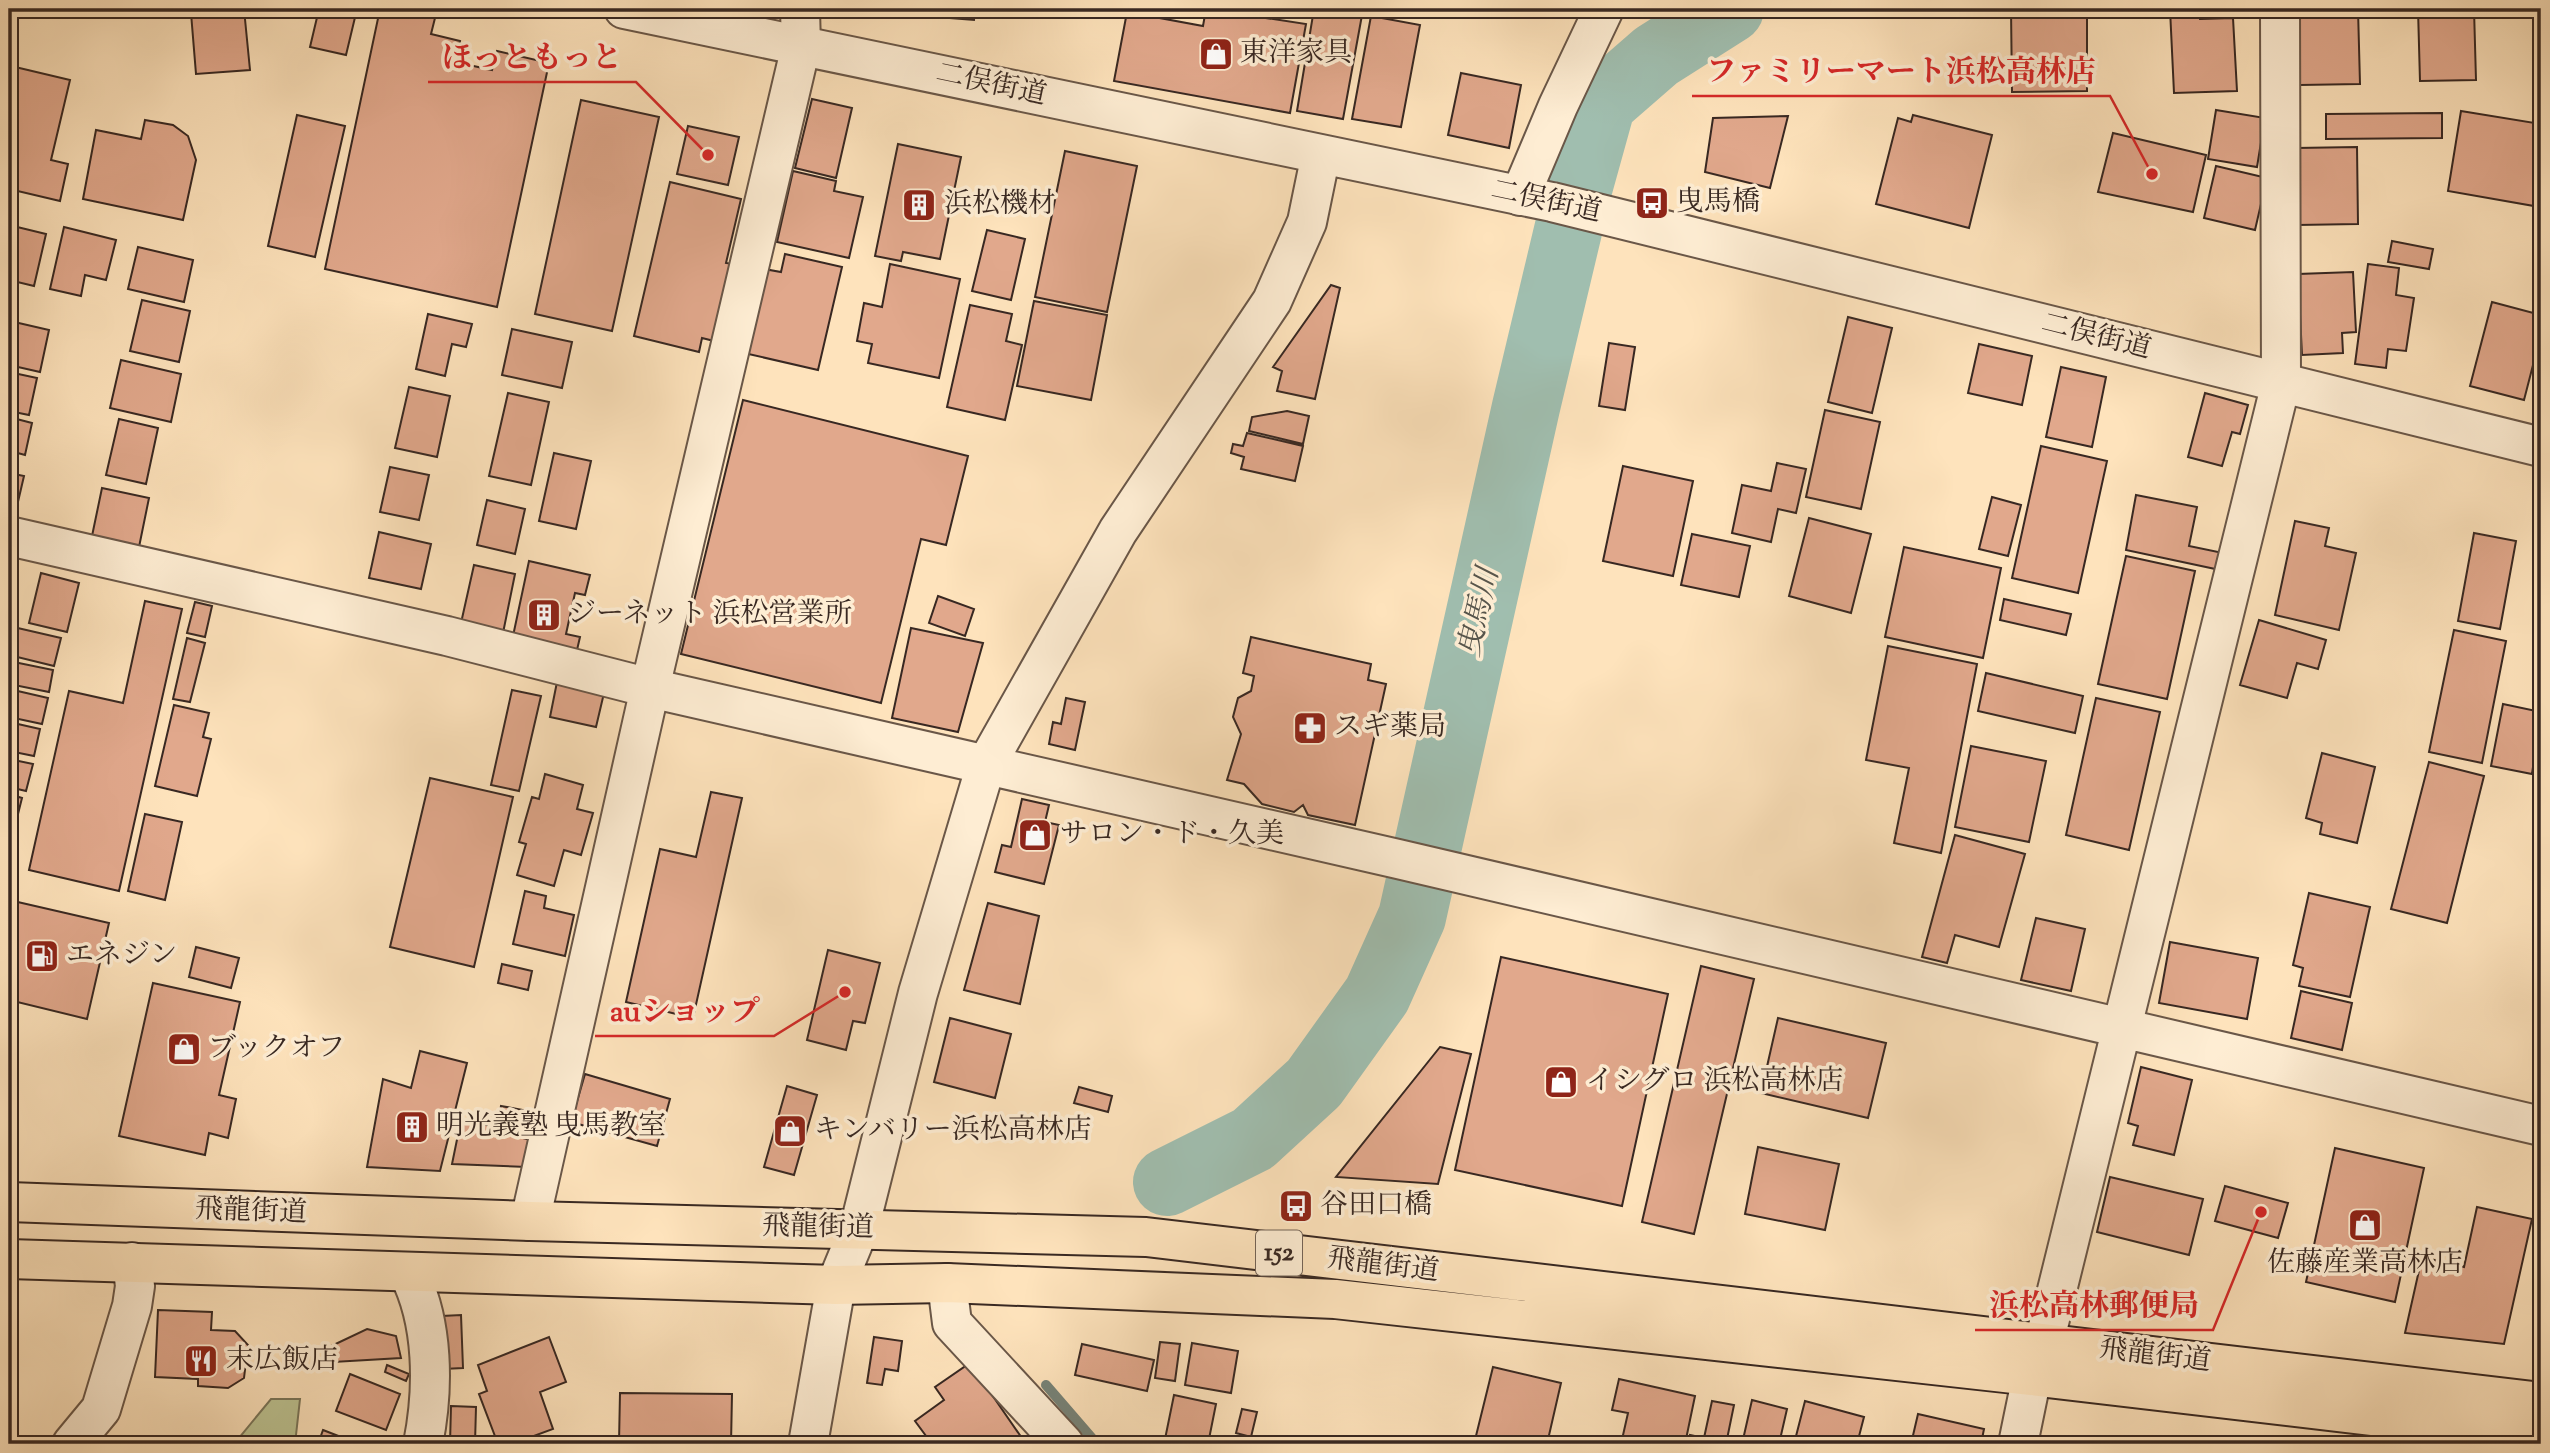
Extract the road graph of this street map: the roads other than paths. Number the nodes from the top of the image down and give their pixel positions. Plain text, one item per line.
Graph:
1 (624, 9) edge
2 (800, 9) edge
3 (1604, 9) edge
4 (2280, 9) edge
5 (801, 46) junction
6 (1321, 154) junction
7 (1536, 199) junction
8 (2281, 383) junction
9 (2541, 447) edge
10 (9, 536) edge
11 (650, 688) junction
12 (986, 765) junction
13 (2121, 1030) junction
14 (2541, 1126) edge
15 (9, 1202) edge
16 (530, 1221) junction
17 (859, 1229) junction
18 (9, 1259) edge
19 (132, 1262) junction
20 (408, 1272) junction
21 (947, 1283) junction
22 (836, 1285) junction
23 (2038, 1359) junction
24 (2541, 1402) edge
25 (2541, 1436) edge
26 (72, 1444) edge
27 (423, 1444) edge
28 (808, 1444) edge
29 (1064, 1444) edge
30 (2018, 1444) edge

1 - 5 street, 二俣街道
2 - 5 street
3 - 7 street
4 - 8 street
5 - 6 street, 二俣街道
5 - 11 street
6 - 7 street, 二俣街道
6 - 12 street
7 - 8 street, 二俣街道
8 - 9 street, 二俣街道
8 - 13 street
10 - 11 street
11 - 12 street
11 - 16 street
12 - 13 street
12 - 17 street
13 - 14 street
13 - 23 street
15 - 16 highway, 飛龍街道 / 152
16 - 17 highway, 飛龍街道 / 152
17 - 22 street
17 - 23 highway, 飛龍街道 / 152
18 - 19 highway, 飛龍街道 / 152
19 - 20 highway, 飛龍街道 / 152
19 - 26 street
20 - 22 highway, 飛龍街道 / 152
20 - 27 street
21 - 22 highway, 飛龍街道 / 152
21 - 23 highway, 飛龍街道 / 152
21 - 29 street
22 - 28 street
23 - 24 highway, 飛龍街道 / 152
23 - 25 highway, 飛龍街道 / 152
23 - 30 street

